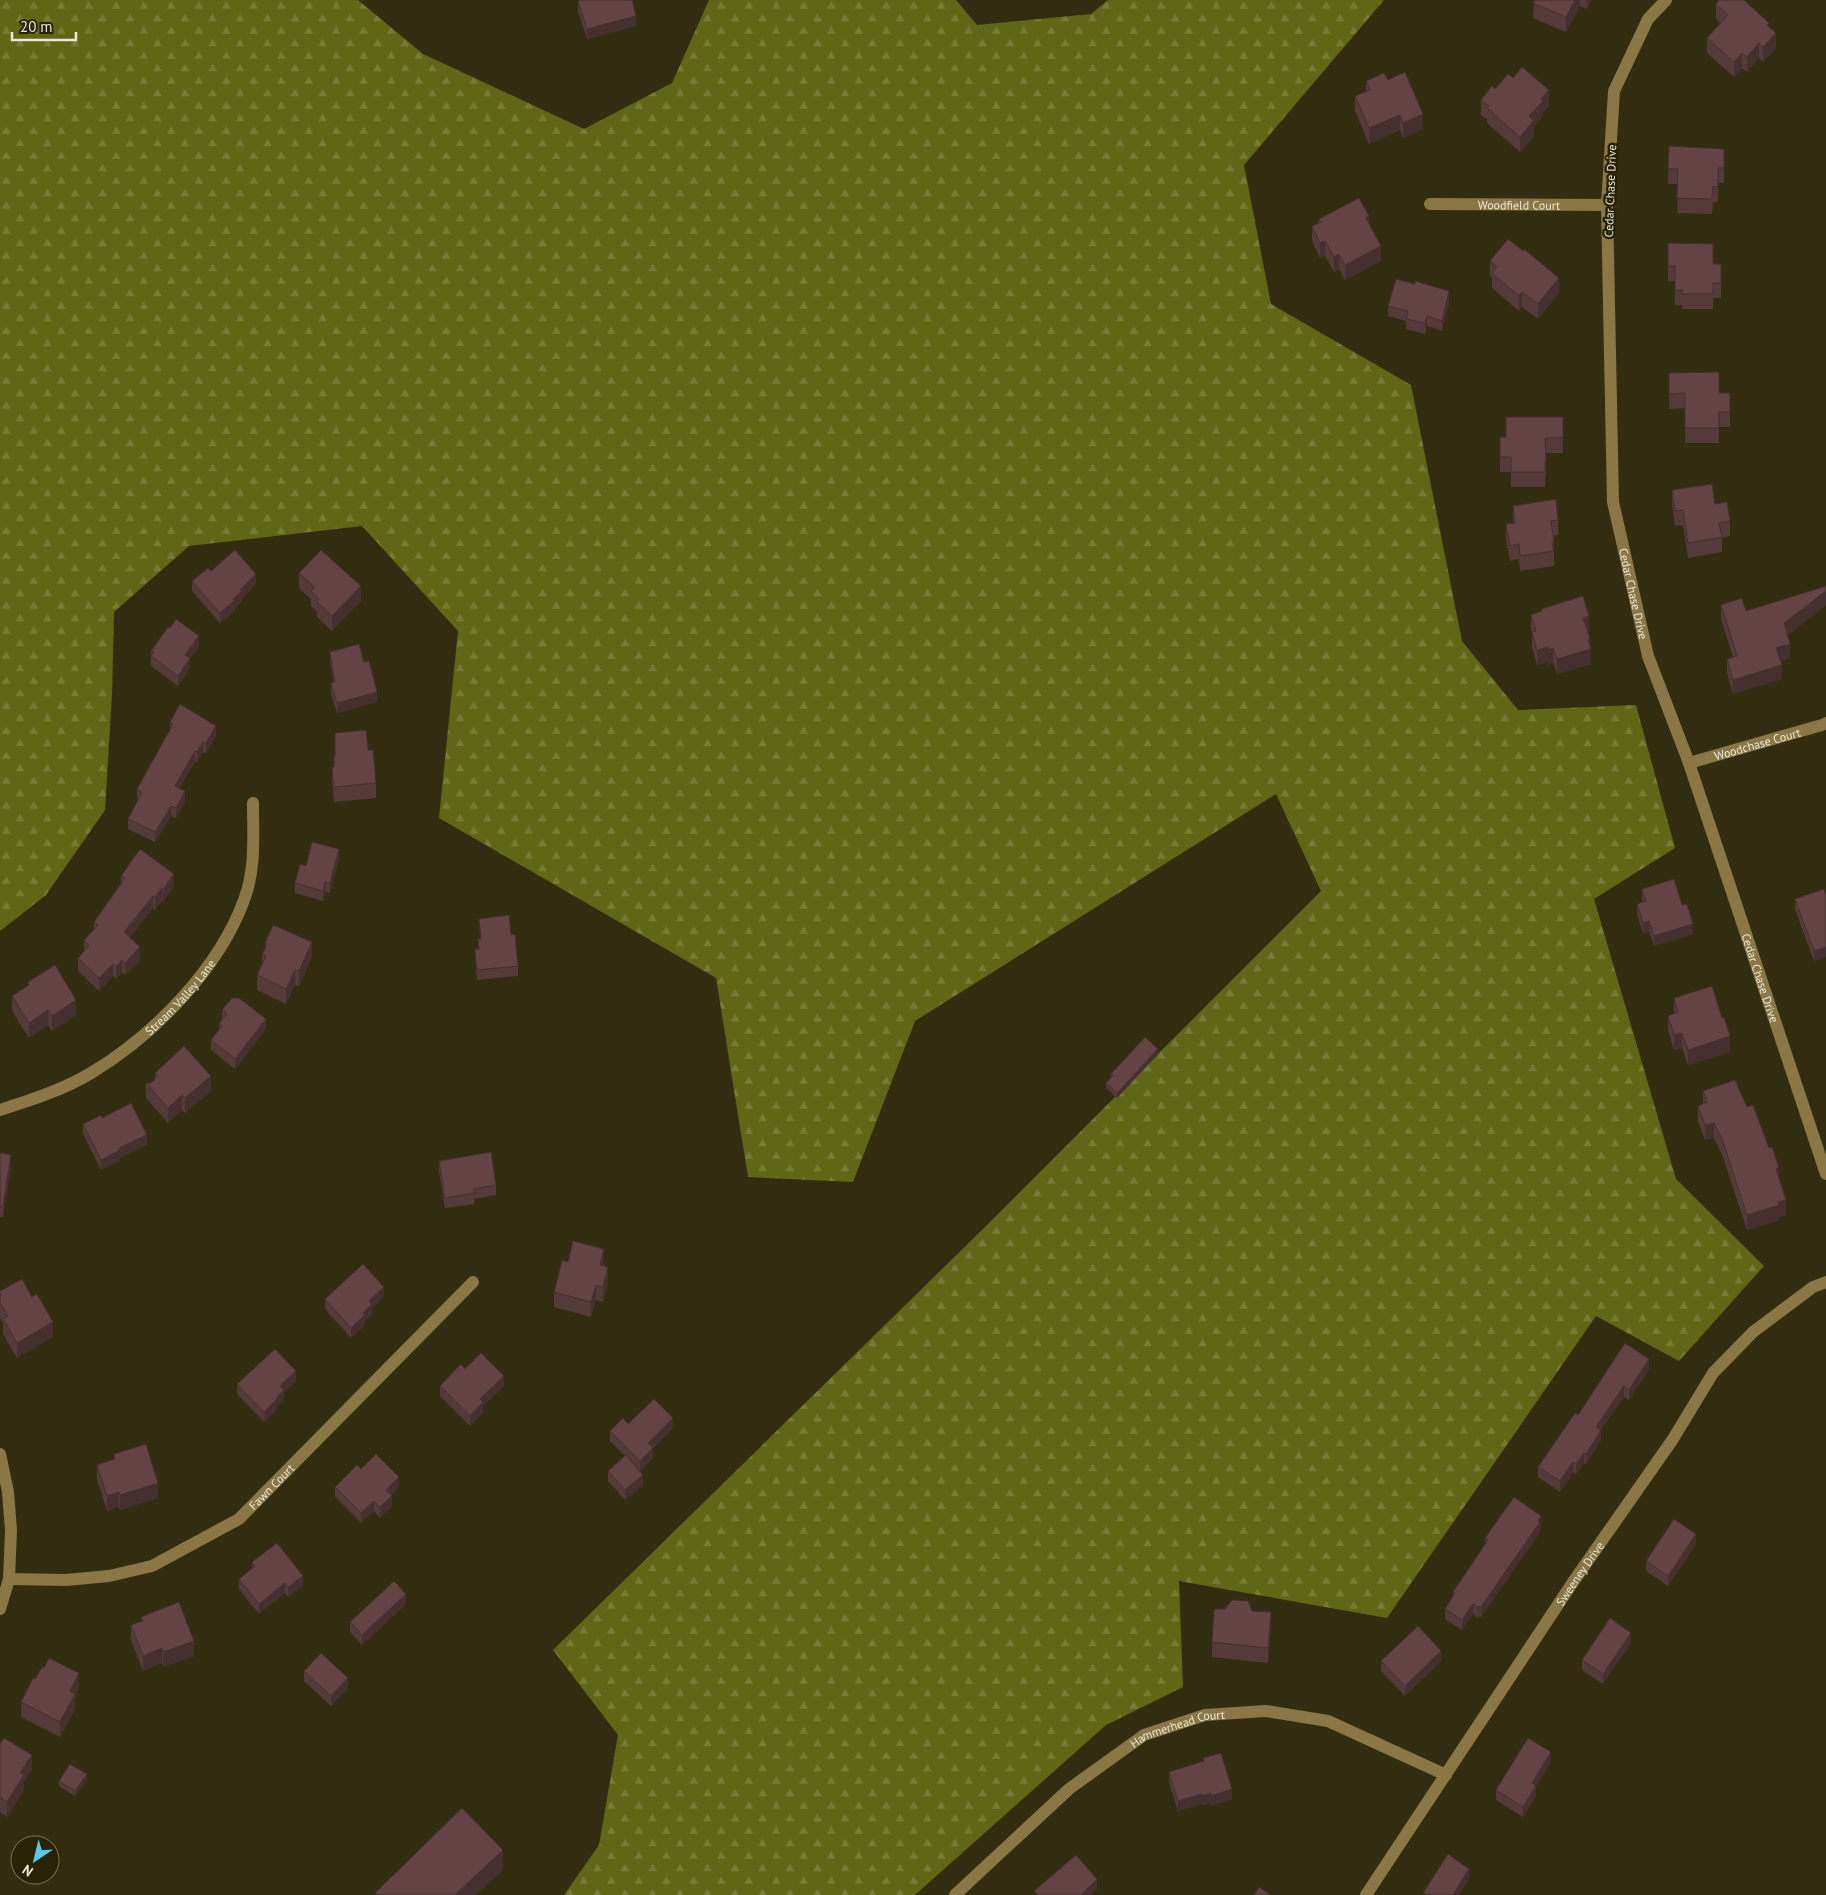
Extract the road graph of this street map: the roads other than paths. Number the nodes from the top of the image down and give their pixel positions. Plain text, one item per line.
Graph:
1 (1666, 0) edge
2 (1430, 204) dead end
3 (1607, 205) junction
4 (1826, 723) edge
5 (1689, 763) junction
6 (253, 803) dead end
7 (0, 1110) edge
8 (1826, 1174) edge
9 (473, 1282) dead end
10 (1826, 1282) edge
11 (0, 1454) edge
12 (9, 1579) junction
13 (0, 1609) edge
14 (1446, 1775) junction
15 (955, 1895) edge
16 (1366, 1895) edge

1 - 3 street, Cedar Chase Drive
2 - 3 street, Woodfield Court
3 - 5 street, Cedar Chase Drive
4 - 5 street, Woodchase Court
5 - 8 street, Cedar Chase Drive
6 - 7 street, Stream Valley Lane
9 - 12 street, Fawn Court
10 - 14 street, Sweeney Drive
11 - 12 street
12 - 13 street
14 - 15 street, Hammerhead Court
14 - 16 street, Sweeney Drive

